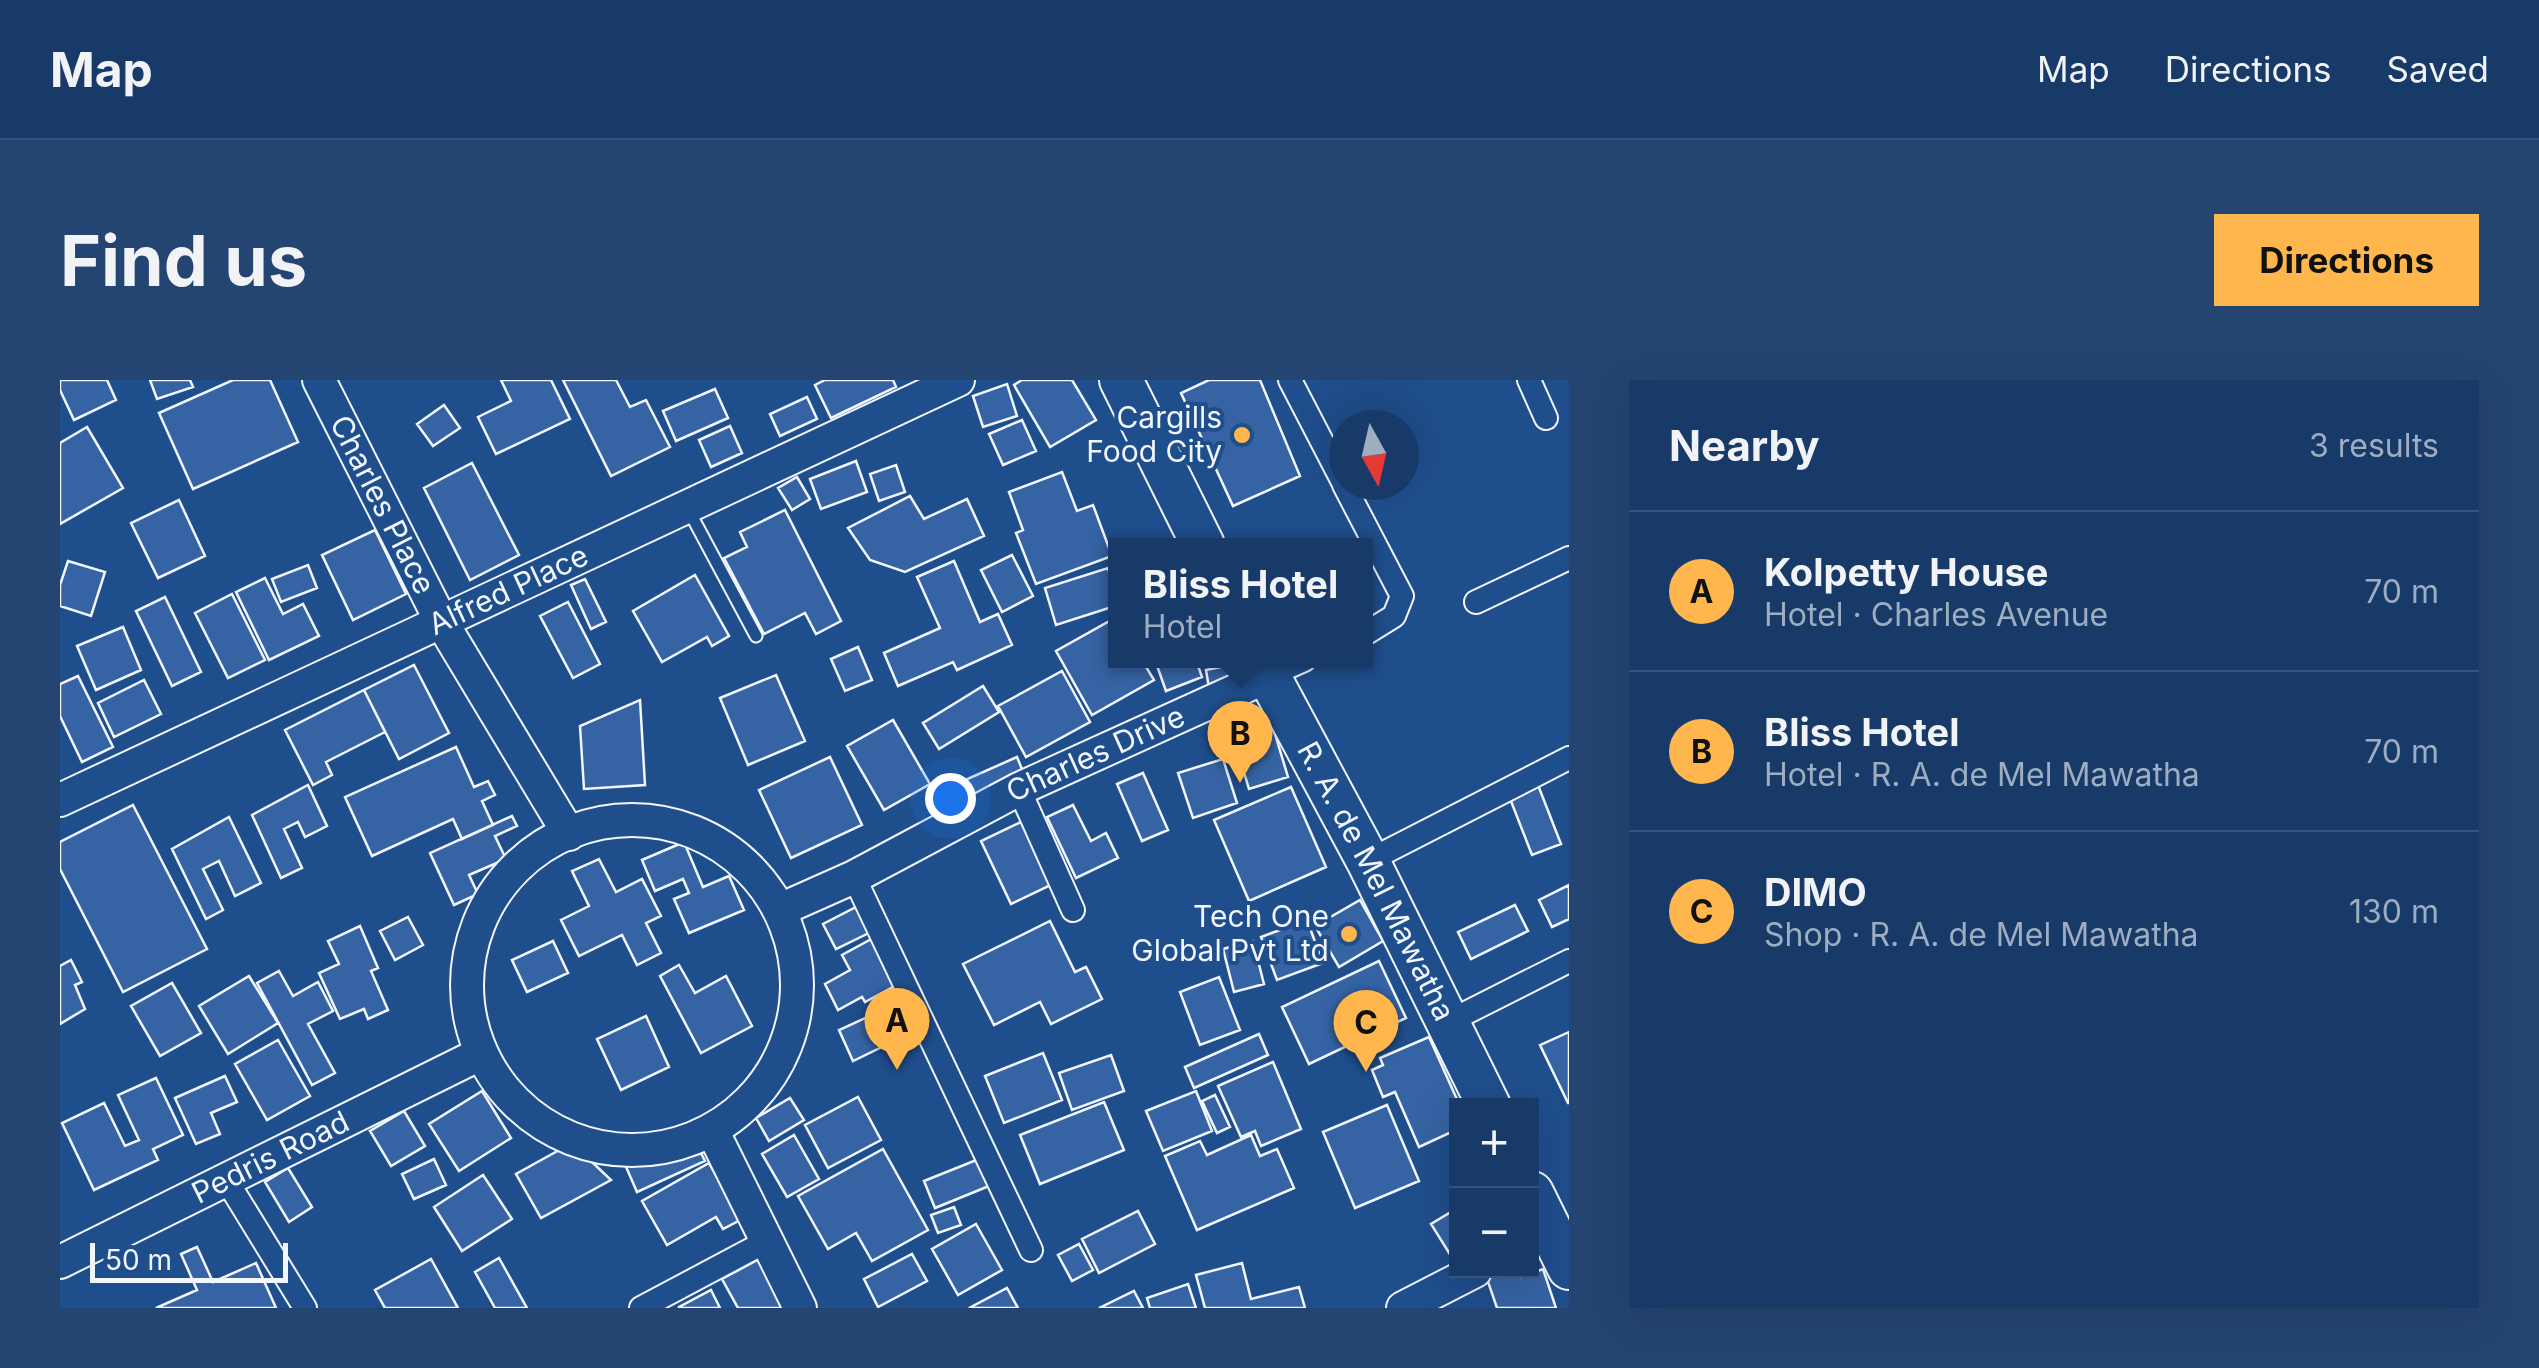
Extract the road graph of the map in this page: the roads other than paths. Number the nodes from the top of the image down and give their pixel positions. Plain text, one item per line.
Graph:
1 (319, 380) edge
2 (958, 380) edge
3 (1121, 380) edge
4 (1290, 380) edge
5 (1528, 380) edge
6 (1546, 418) dead end
7 (1329, 456) edge
8 (1352, 500) edge
9 (687, 507) junction
10 (1199, 538) edge
11 (1372, 538) edge
12 (1373, 540) edge
13 (1569, 558) edge
14 (1476, 602) dead end
15 (442, 623) junction
16 (1373, 629) edge
17 (756, 636) dead end
18 (1274, 668) edge
19 (1279, 668) edge
20 (1569, 758) edge
21 (1019, 788) junction
22 (60, 800) edge
23 (569, 834) junction
24 (1368, 861) junction
25 (854, 877) junction
26 (782, 909) junction
27 (1073, 910) dead end
28 (1569, 961) edge
29 (1448, 1022) junction
30 (480, 1054) junction
31 (1484, 1098) edge
32 (712, 1130) junction
33 (227, 1181) junction
34 (1539, 1208) edge
35 (1555, 1241) edge
36 (767, 1242) junction
37 (1032, 1250) dead end
38 (60, 1262) edge
39 (1460, 1278) edge
40 (305, 1308) edge
41 (641, 1308) edge
42 (800, 1308) edge
43 (1403, 1308) edge

1 - 15 street, Charles Place
2 - 9 street, Alfred Place
3 - 10 highway
4 - 7 street
5 - 6 street
8 - 11 street
9 - 15 street, Alfred Place
9 - 17 lane
12 - 16 street
13 - 14 street
15 - 22 street, Alfred Place
15 - 23 street, Charles Place
18 - 21 street, Charles Drive
19 - 24 highway, R. A. de Mel Mawatha
20 - 24 street
21 - 25 street, Charles Drive
21 - 27 street
23 - 26 street
23 - 30 street
24 - 29 highway, R. A. de Mel Mawatha
25 - 26 street, Charles Drive
25 - 37 street
26 - 32 street
28 - 29 street
29 - 31 highway, R. A. de Mel Mawatha
30 - 32 street
30 - 33 street, Pedris Road
32 - 36 street
33 - 38 street, Pedris Road
33 - 40 street
34 - 35 highway
36 - 41 street
36 - 42 street
39 - 43 street

